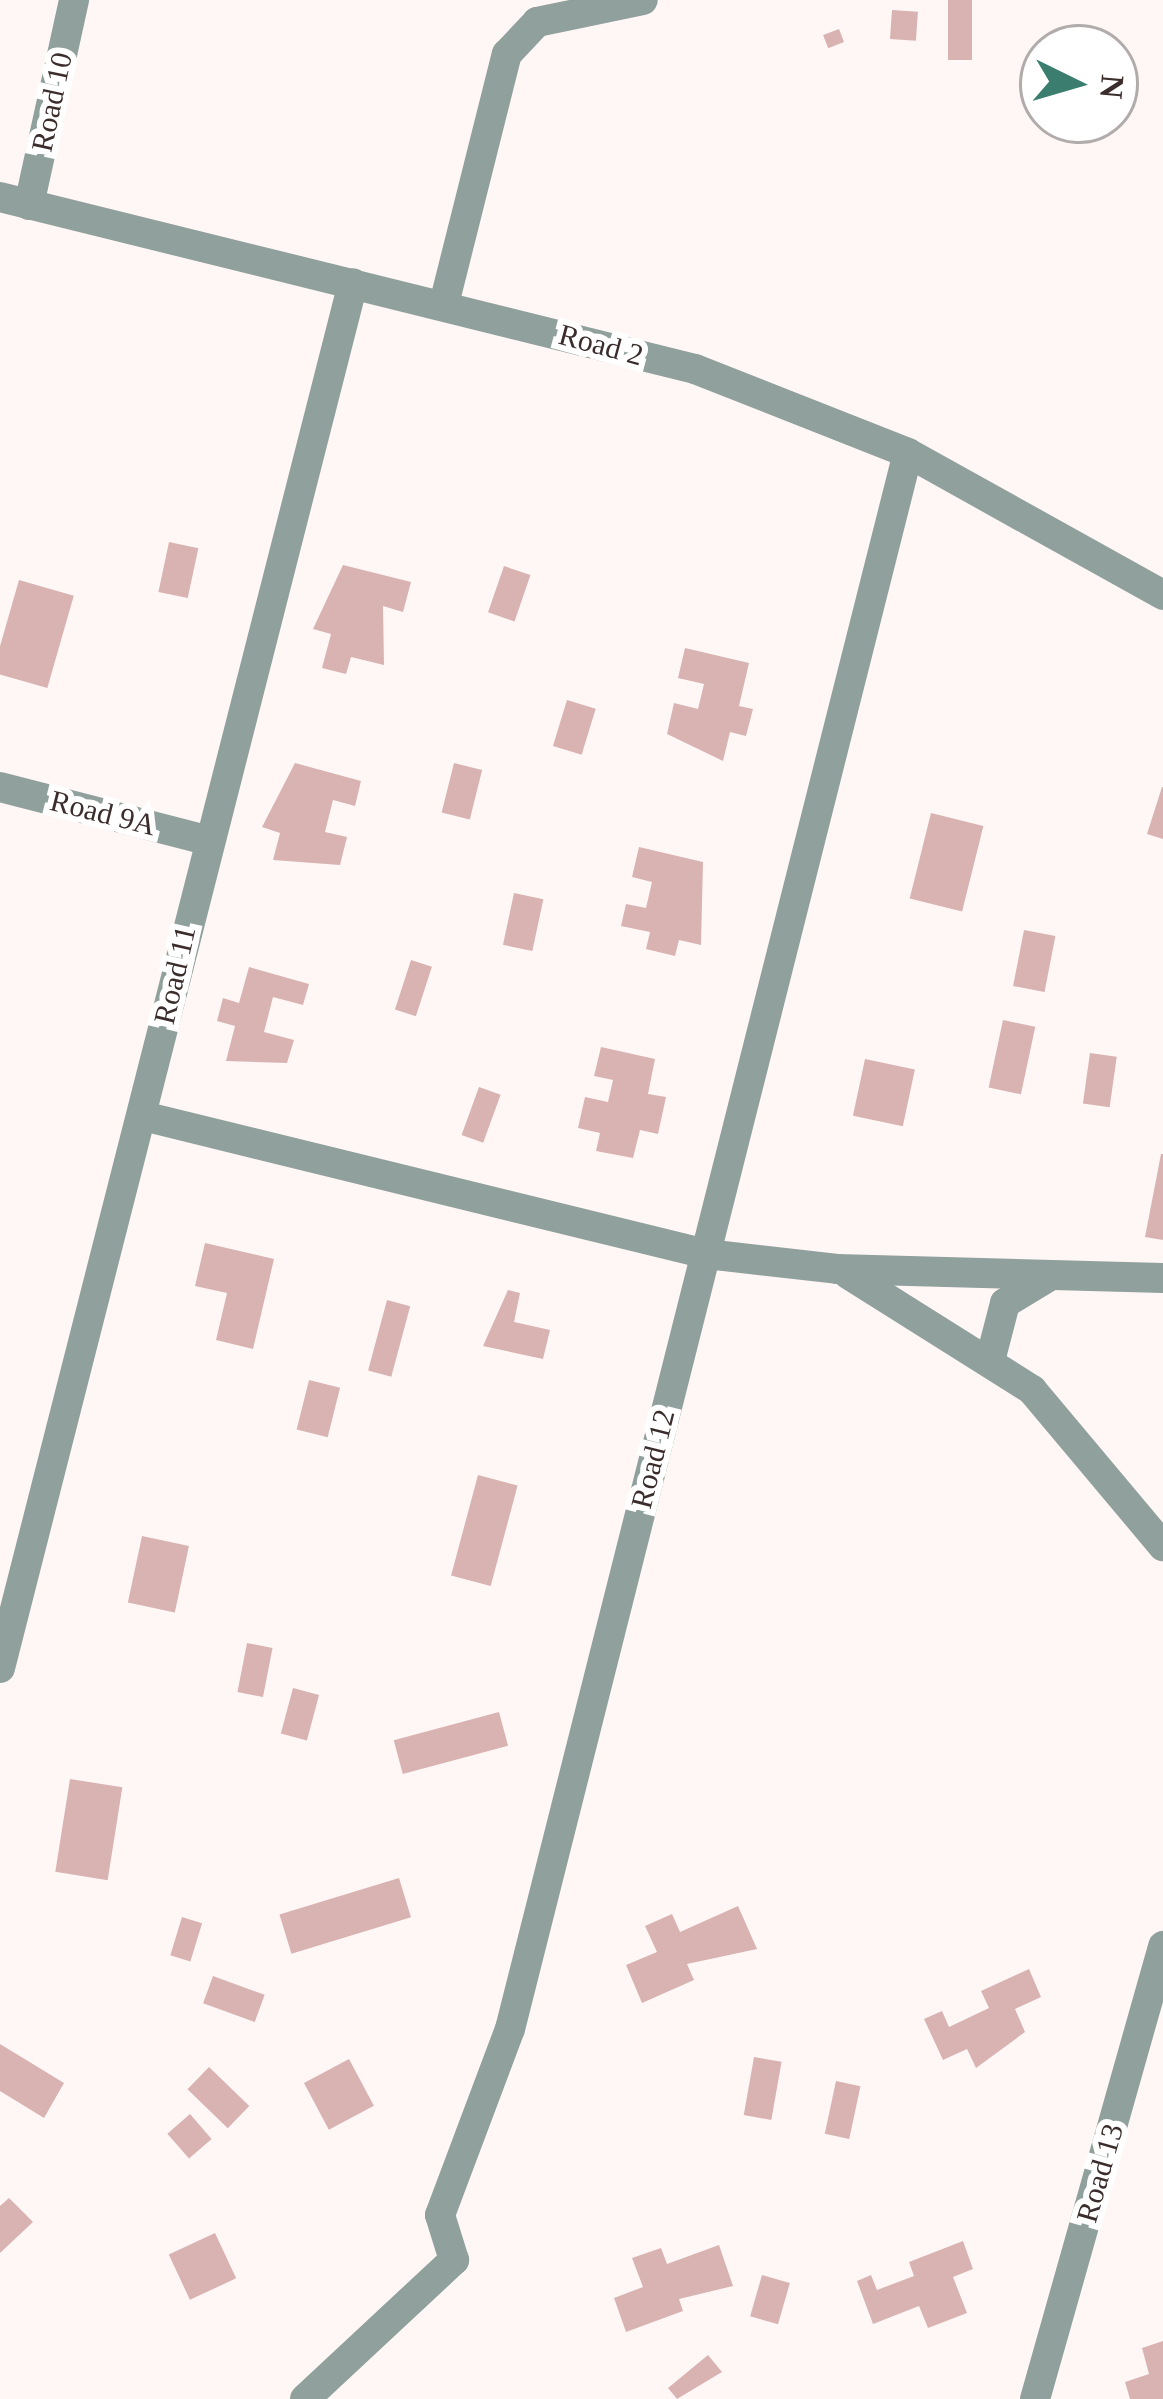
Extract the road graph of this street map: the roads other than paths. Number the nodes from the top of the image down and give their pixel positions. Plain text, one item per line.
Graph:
1 (74, 0) edge
2 (644, 0) edge
3 (15, 201) edge
4 (352, 283) junction
5 (444, 304) junction
6 (908, 454) junction
7 (1163, 596) edge
8 (0, 787) edge
9 (206, 840) junction
10 (143, 1115) junction
11 (706, 1254) junction
12 (837, 1269) junction
13 (1050, 1276) junction
14 (1163, 1278) edge
15 (990, 1361) junction
16 (1163, 1546) edge
17 (0, 1668) edge
18 (1163, 1946) edge
19 (1158, 1987) edge
20 (305, 2399) edge
21 (1035, 2399) edge

1 - 3 street, Road 10
2 - 5 street
3 - 4 street, Road 2
4 - 5 street, Road 2
4 - 9 street, Road 11
5 - 6 street, Road 2
6 - 7 street, Road 2
6 - 11 street, Road 12
8 - 9 street, Road 9A
9 - 10 street, Road 11
10 - 11 street
10 - 17 street, Road 11
11 - 12 street
11 - 20 street, Road 12
12 - 13 street
12 - 15 street
13 - 14 street
13 - 15 street
15 - 16 street
18 - 19 street, Road 13
19 - 21 street, Road 13

